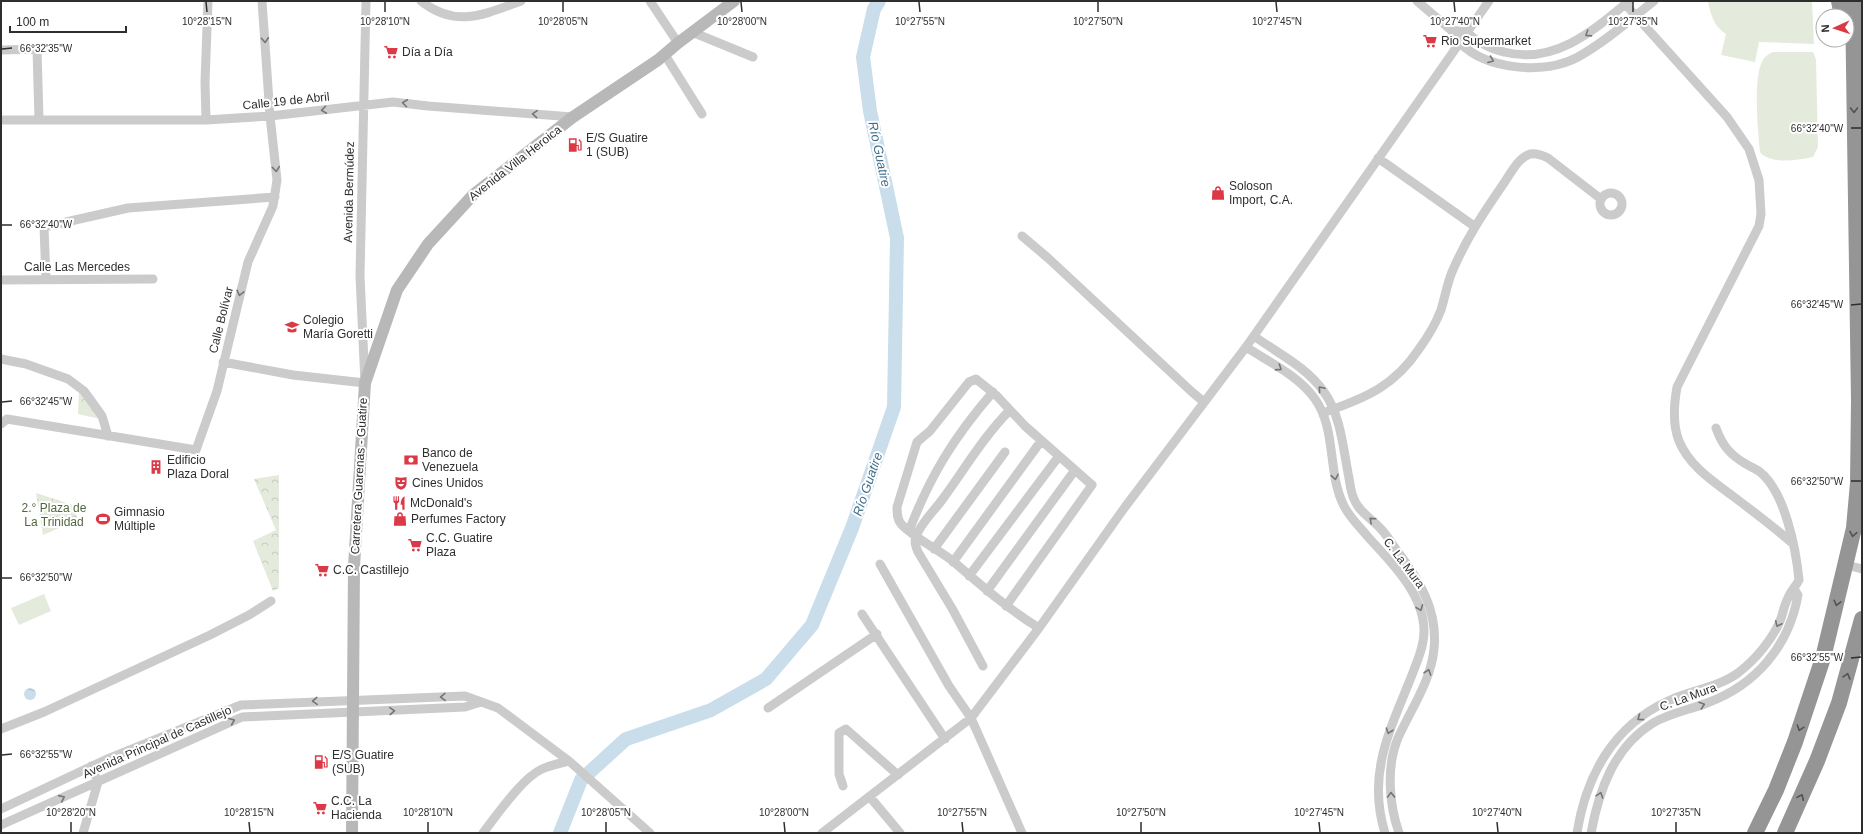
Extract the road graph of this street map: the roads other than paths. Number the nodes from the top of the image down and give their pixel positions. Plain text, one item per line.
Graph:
1 (208, 1) edge
2 (262, 1) edge
3 (366, 1) edge
4 (421, 1) edge
5 (521, 1) edge
6 (650, 1) edge
7 (734, 1) edge
8 (1417, 1) edge
9 (1489, 1) edge
10 (1654, 1) edge
11 (1853, 1) edge
12 (1627, 3) edge
13 (1635, 16) junction
14 (1451, 30) junction
15 (692, 32) junction
16 (1467, 32) junction
17 (1459, 42) junction
18 (678, 43) junction
19 (1849, 48) edge
20 (1, 50) edge
21 (665, 54) junction
22 (753, 57) dead end
23 (1854, 71) junction
24 (363, 104) junction
25 (702, 114) dead end
26 (270, 116) junction
27 (573, 117) junction
28 (1, 120) edge
29 (39, 120) junction
30 (206, 120) junction
31 (1378, 158) junction
32 (275, 197) junction
33 (1600, 199) dead end
34 (1474, 226) junction
35 (1022, 236) dead end
36 (46, 279) junction
37 (153, 279) dead end
38 (1, 280) edge
39 (1254, 336) junction
40 (1246, 347) junction
41 (1, 358) edge
42 (222, 366) junction
43 (365, 383) junction
44 (993, 392) junction
45 (1204, 402) junction
46 (1334, 409) junction
47 (1010, 410) junction
48 (1323, 413) junction
49 (1, 424) edge
50 (1716, 428) dead end
51 (108, 436) junction
52 (1041, 440) junction
53 (1005, 452) dead end
54 (1059, 456) junction
55 (1075, 470) junction
56 (913, 534) junction
57 (1792, 543) junction
58 (934, 549) junction
59 (953, 562) junction
60 (880, 564) dead end
61 (1846, 565) junction
62 (1862, 569) edge
63 (969, 576) junction
64 (1794, 589) junction
65 (987, 591) junction
66 (271, 601) dead end
67 (1006, 606) junction
68 (862, 614) dead end
69 (1862, 619) edge
70 (1039, 628) junction
71 (877, 634) junction
72 (983, 666) dead end
73 (354, 699) junction
74 (481, 702) junction
75 (768, 708) dead end
76 (354, 712) junction
77 (971, 718) junction
78 (1, 729) edge
79 (945, 739) junction
80 (569, 761) junction
81 (91, 766) junction
82 (898, 775) junction
83 (98, 782) junction
84 (843, 786) dead end
85 (870, 797) junction
86 (1, 809) edge
87 (1, 825) edge
88 (83, 833) edge
89 (352, 833) edge
90 (483, 833) edge
91 (650, 833) edge
92 (822, 833) edge
93 (900, 833) edge
94 (1022, 833) edge
95 (1385, 833) edge
96 (1399, 833) edge
97 (1577, 833) edge
98 (1591, 833) edge
99 (1755, 833) edge
100 (1785, 833) edge

1 - 30 street
2 -> 26 street, Calle Bolívar
3 - 24 street, Avenida Bermúdez
4 - 5 street
6 - 18 street
7 - 15 main road, Avenida Villa Heroica
8 - 14 street
9 - 16 street
10 - 13 street
11 - 23 highway
12 - 13 street
12 -> 16 street
17 -> 13 street
13 - 57 street
14 - 16 street
14 - 17 street
15 - 18 main road, Avenida Villa Heroica
15 - 22 street
16 - 17 street
17 - 31 street
18 - 21 main road, Avenida Villa Heroica
19 - 23 highway
20 - 29 street
21 - 25 street
21 - 27 main road, Avenida Villa Heroica
23 -> 61 highway
24 -> 26 street, Calle 19 de Abril
27 -> 24 street, Calle 19 de Abril
24 - 43 street, Avenida Bermúdez
26 - 30 street, Calle 19 de Abril
26 -> 32 street, Calle Bolívar
27 - 43 main road, Avenida Villa Heroica
28 - 29 street, Calle 19 de Abril
29 - 30 street, Calle 19 de Abril
31 - 34 street
31 - 39 street
32 - 36 street
32 -> 42 street, Calle Bolívar
33 - 34 street
34 - 46 street
35 - 45 street
36 - 37 street, Calle Las Mercedes
36 - 38 street, Calle Las Mercedes
39 - 40 street
46 -> 39 street
40 - 45 street
40 -> 48 street, C. La Mura
41 - 51 street
42 - 43 street
42 - 51 street, Calle Bolívar
43 - 73 main road, Carretera Guarenas - Guatire
44 - 47 street
44 - 56 street
44 - 56 street
45 - 70 street
46 - 48 street
96 -> 46 street
47 - 52 street
47 - 56 street
48 -> 95 street, C. La Mura
49 - 51 street, Calle Bolívar
50 - 57 street
52 - 54 street
52 - 59 street
53 - 58 street
54 - 55 street
54 - 63 street
55 - 65 street
55 - 67 street
56 - 58 street
56 - 72 street
57 - 64 street
58 - 59 street
59 - 63 street
60 - 77 street
61 - 62 street
61 -> 99 highway
63 - 65 street
64 -> 97 street
98 -> 64 street, C. La Mura
65 - 67 street
66 - 78 street
67 - 70 street
68 - 71 street
100 -> 69 highway
70 - 77 street
71 - 75 street
71 - 79 street
74 -> 73 street, Avenida Principal de Castillejo
73 - 76 main road, Carretera Guarenas - Guatire
73 -> 81 street, Avenida Principal de Castillejo
76 -> 74 street, Avenida Principal de Castillejo
74 - 80 street, Avenida Principal de Castillejo
83 -> 76 street, Avenida Principal de Castillejo
76 - 89 main road, Carretera Guarenas - Guatire
77 - 79 street
77 - 94 street
79 - 82 street
80 - 90 street
80 - 91 street, Avenida Principal de Castillejo
81 - 83 street
81 - 86 street, Avenida Principal de Castillejo
82 - 84 street
82 - 85 street
87 -> 83 street, Avenida Principal de Castillejo
83 - 88 street
85 - 92 street
85 - 93 street

